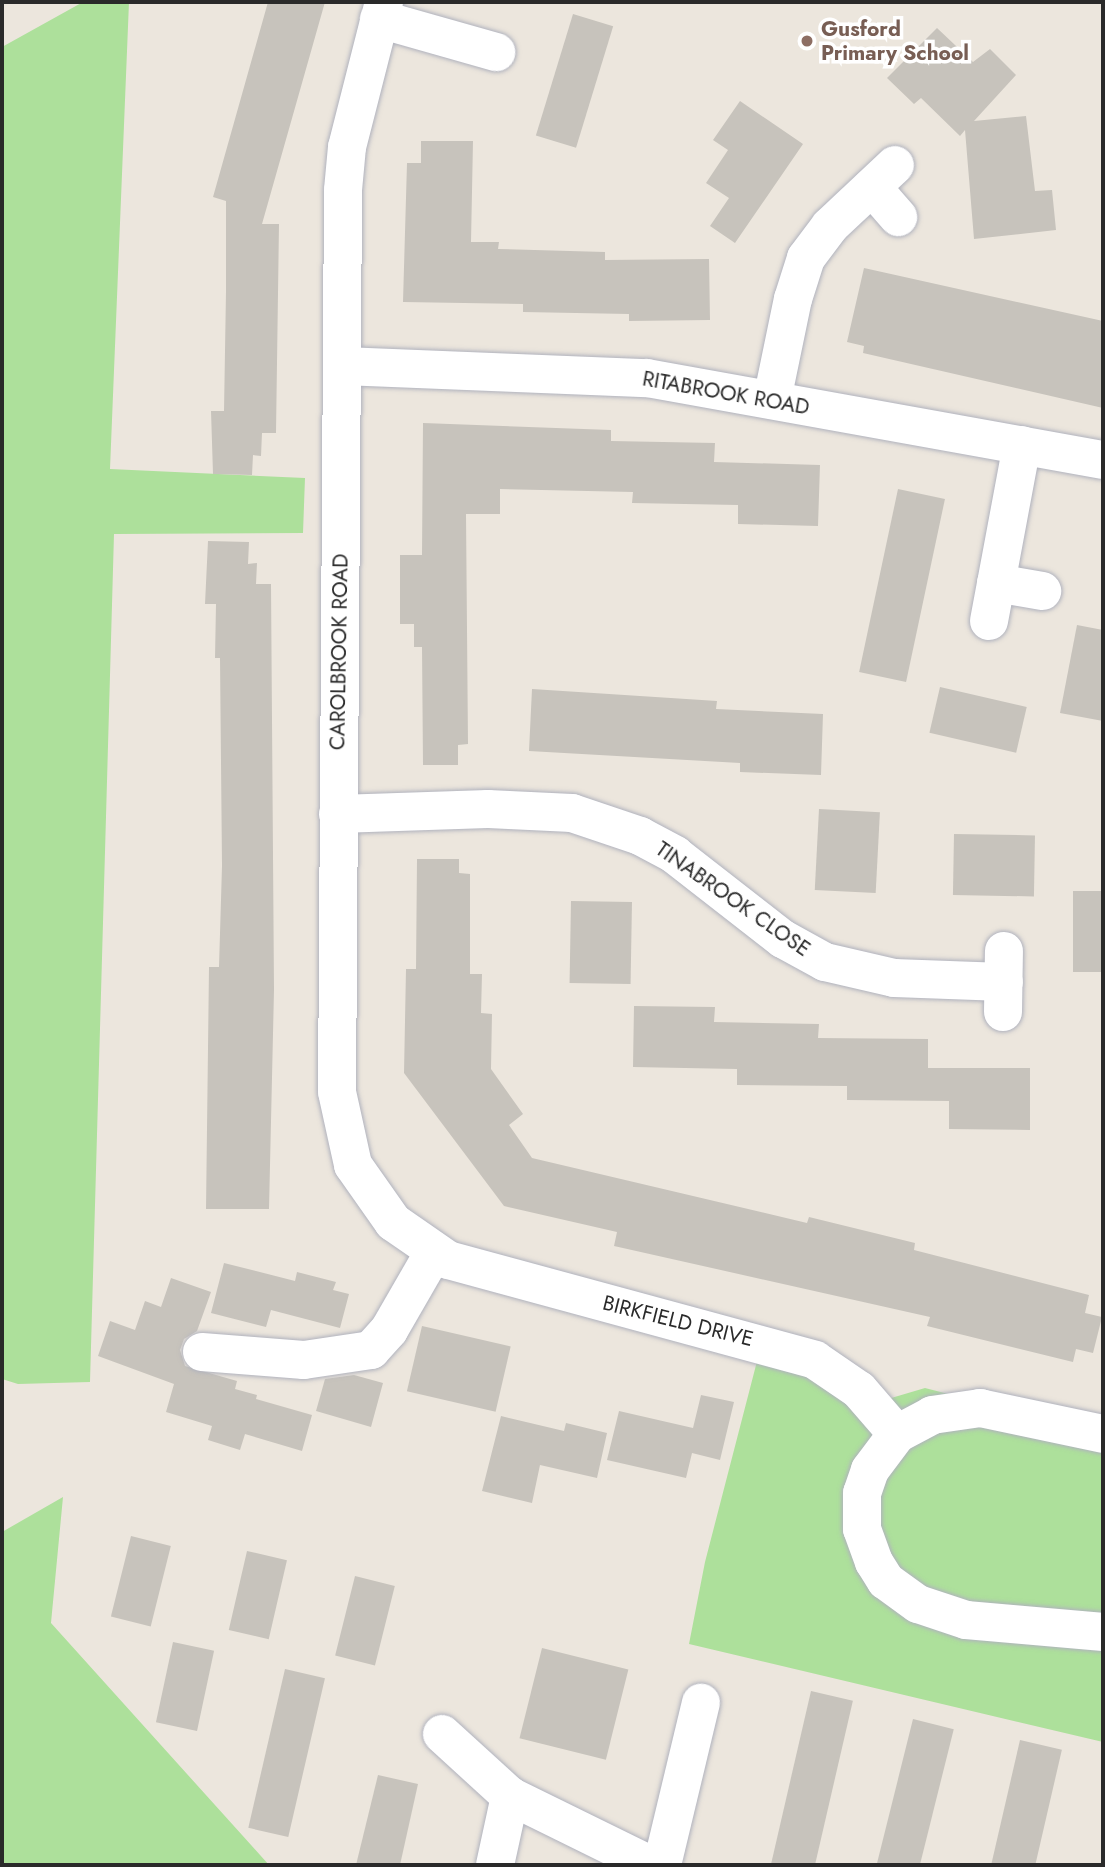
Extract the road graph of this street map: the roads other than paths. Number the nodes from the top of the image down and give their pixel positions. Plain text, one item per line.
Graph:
1 (382, 11) edge
2 (496, 52) dead end
3 (898, 217) dead end
4 (344, 366) junction
5 (772, 400) junction
6 (1022, 445) junction
7 (1103, 460) edge
8 (996, 583) junction
9 (1042, 591) dead end
10 (989, 621) dead end
11 (338, 814) junction
12 (1003, 982) dead end
13 (434, 1252) junction
14 (202, 1352) dead end
15 (897, 1434) junction
16 (1103, 1434) edge
17 (1103, 1632) edge
18 (701, 1703) dead end
19 (442, 1734) dead end
20 (510, 1796) junction
21 (495, 1865) edge
22 (650, 1865) edge
23 (662, 1865) edge

1 - 2 street, CAROLBROOK ROAD
1 - 4 street, CAROLBROOK ROAD
3 - 5 street
4 - 5 street, RITABROOK ROAD
4 - 11 street, CAROLBROOK ROAD
5 - 6 street, RITABROOK ROAD
6 - 7 street, RITABROOK ROAD
6 - 8 street
8 - 9 street
8 - 10 street
11 - 12 street, TINABROOK CLOSE
11 - 13 street, CAROLBROOK ROAD
13 - 14 street
13 - 15 street, BIRKFIELD DRIVE
15 - 16 street
15 - 17 street
18 - 23 street
19 - 20 street
20 - 21 street
20 - 22 street

